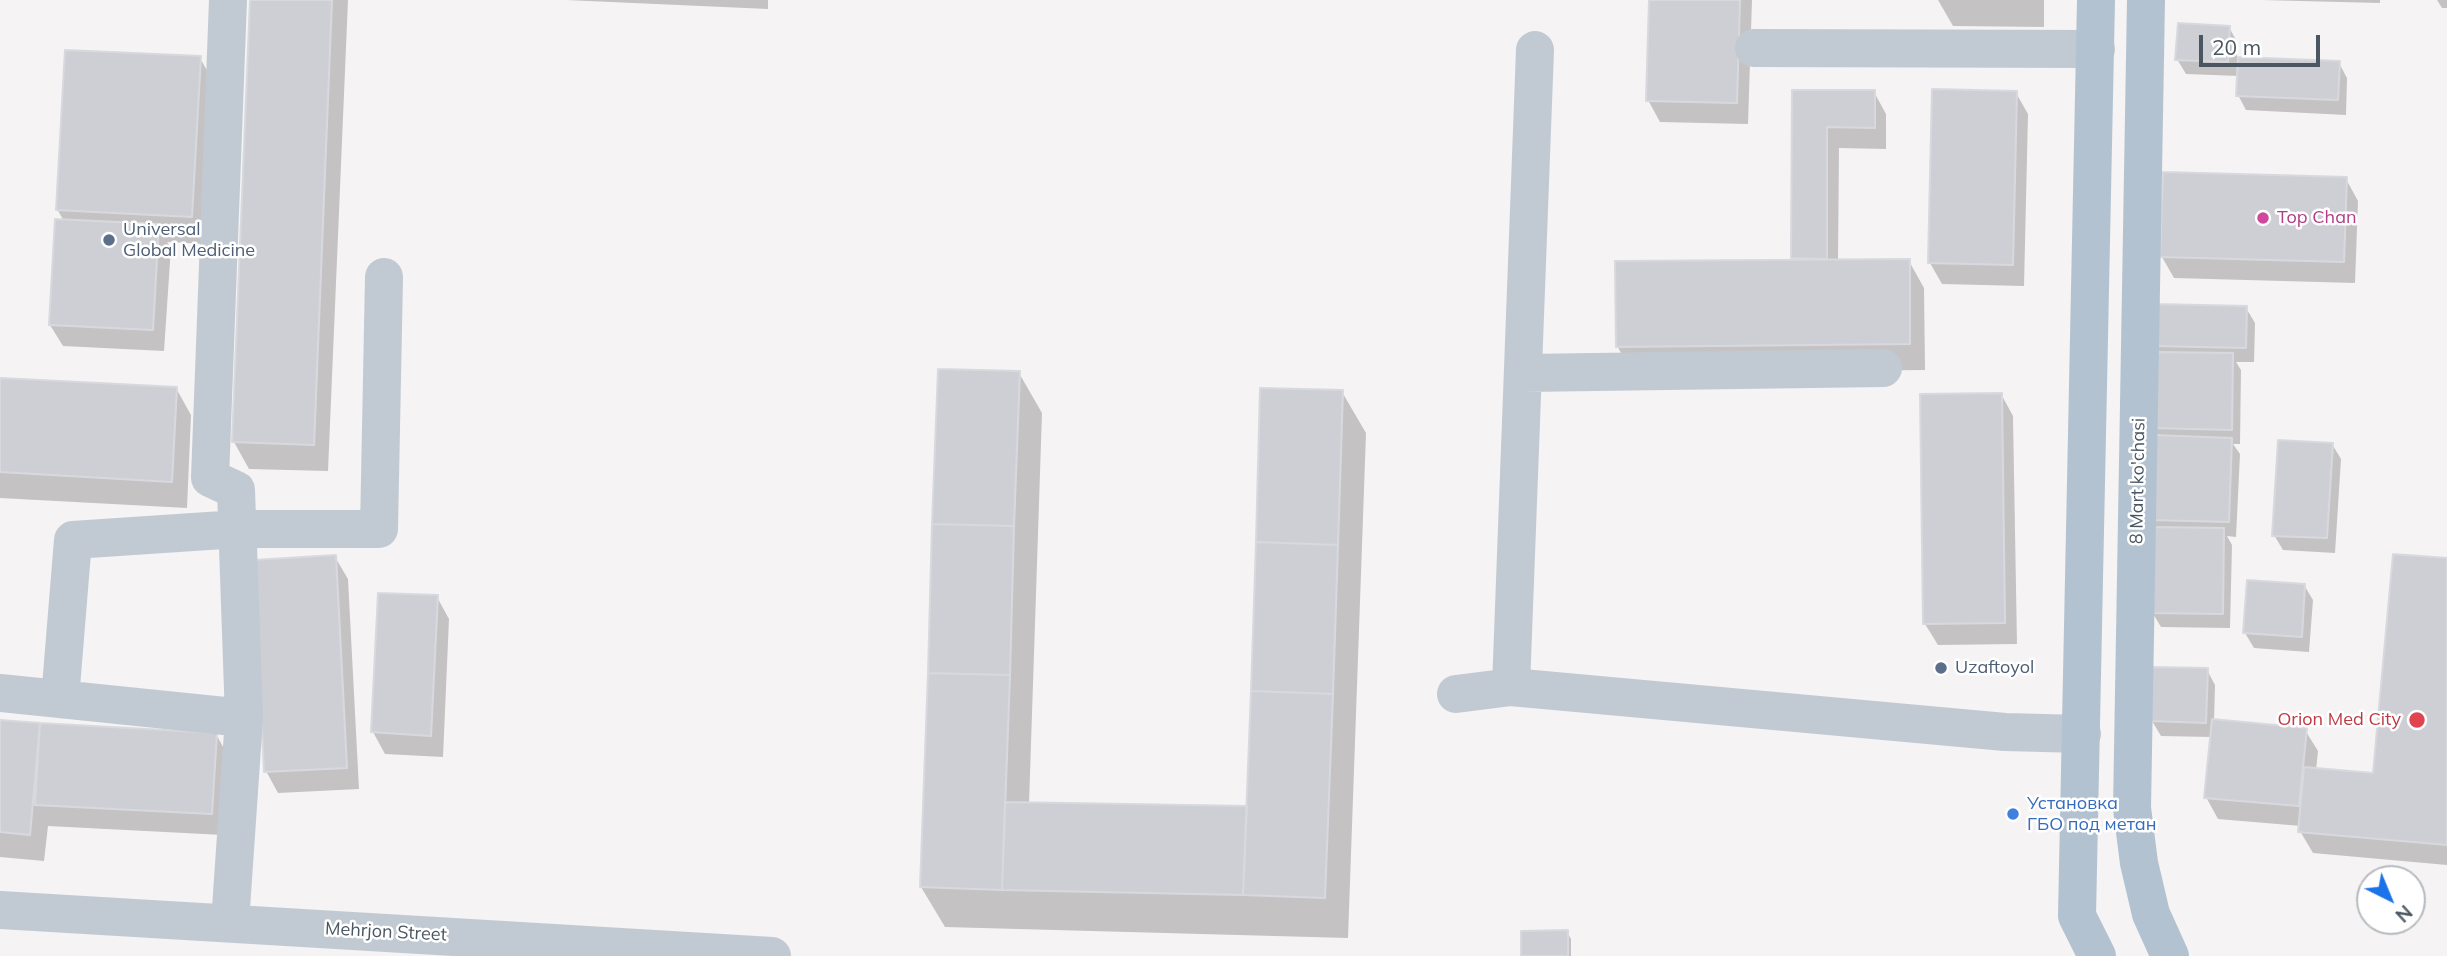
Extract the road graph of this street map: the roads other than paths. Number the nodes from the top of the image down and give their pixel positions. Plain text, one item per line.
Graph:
1 (229, 0) edge
2 (2096, 0) edge
3 (2146, 0) edge
4 (1754, 48) dead end
5 (2096, 49) junction
6 (1535, 50) dead end
7 (384, 277) dead end
8 (1883, 368) dead end
9 (1523, 373) junction
10 (239, 529) junction
11 (1511, 687) junction
12 (0, 693) edge
13 (1456, 694) dead end
14 (60, 699) junction
15 (244, 718) junction
16 (2081, 734) junction
17 (0, 910) edge
18 (2077, 916) junction
19 (230, 923) junction
20 (488, 947) edge
21 (582, 951) edge
22 (772, 956) edge
23 (2074, 956) edge
24 (2098, 956) edge
25 (2170, 956) edge

1 - 10 street
2 - 5 main road
3 - 25 main road, 8 Mart ko'chasi
4 - 5 street
5 - 16 main road
6 - 9 street
7 - 10 street
8 - 9 street
9 - 11 street
10 - 14 street
10 - 15 street
11 - 13 street
11 - 16 street
12 - 14 street
14 - 15 street
15 - 19 street
16 - 18 main road
17 - 19 street, Mehrjon Street
18 - 23 main road
18 - 24 main road
19 - 20 street, Mehrjon Street
20 - 21 street, Mehrjon Street
21 - 22 street, Mehrjon Street

